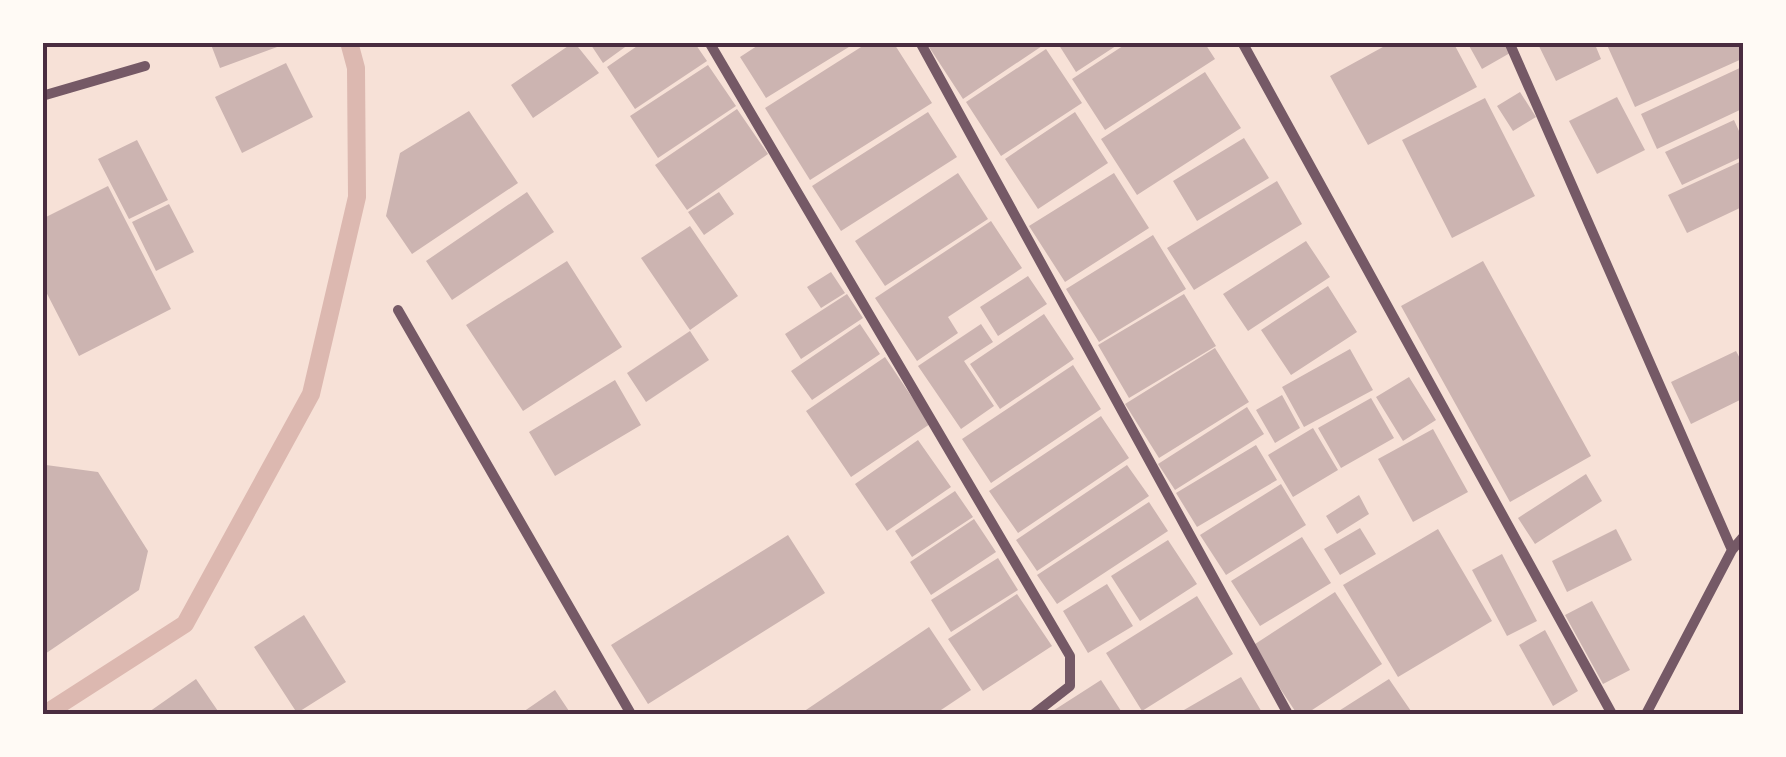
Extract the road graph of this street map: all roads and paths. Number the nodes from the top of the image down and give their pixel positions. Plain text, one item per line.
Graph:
1 (708, 42) edge
2 (920, 42) edge
3 (1242, 42) edge
4 (1509, 42) edge
5 (145, 66) dead end
6 (42, 96) edge
7 (398, 310) dead end
8 (1744, 536) edge
9 (1732, 550) junction
10 (630, 714) edge
11 (1034, 714) edge
12 (1288, 714) edge
13 (1612, 714) edge
14 (1646, 714) edge

1 - 11 street
2 - 12 street
3 - 13 street
4 - 9 street
5 - 6 street
7 - 10 street
8 - 9 street
9 - 14 street

